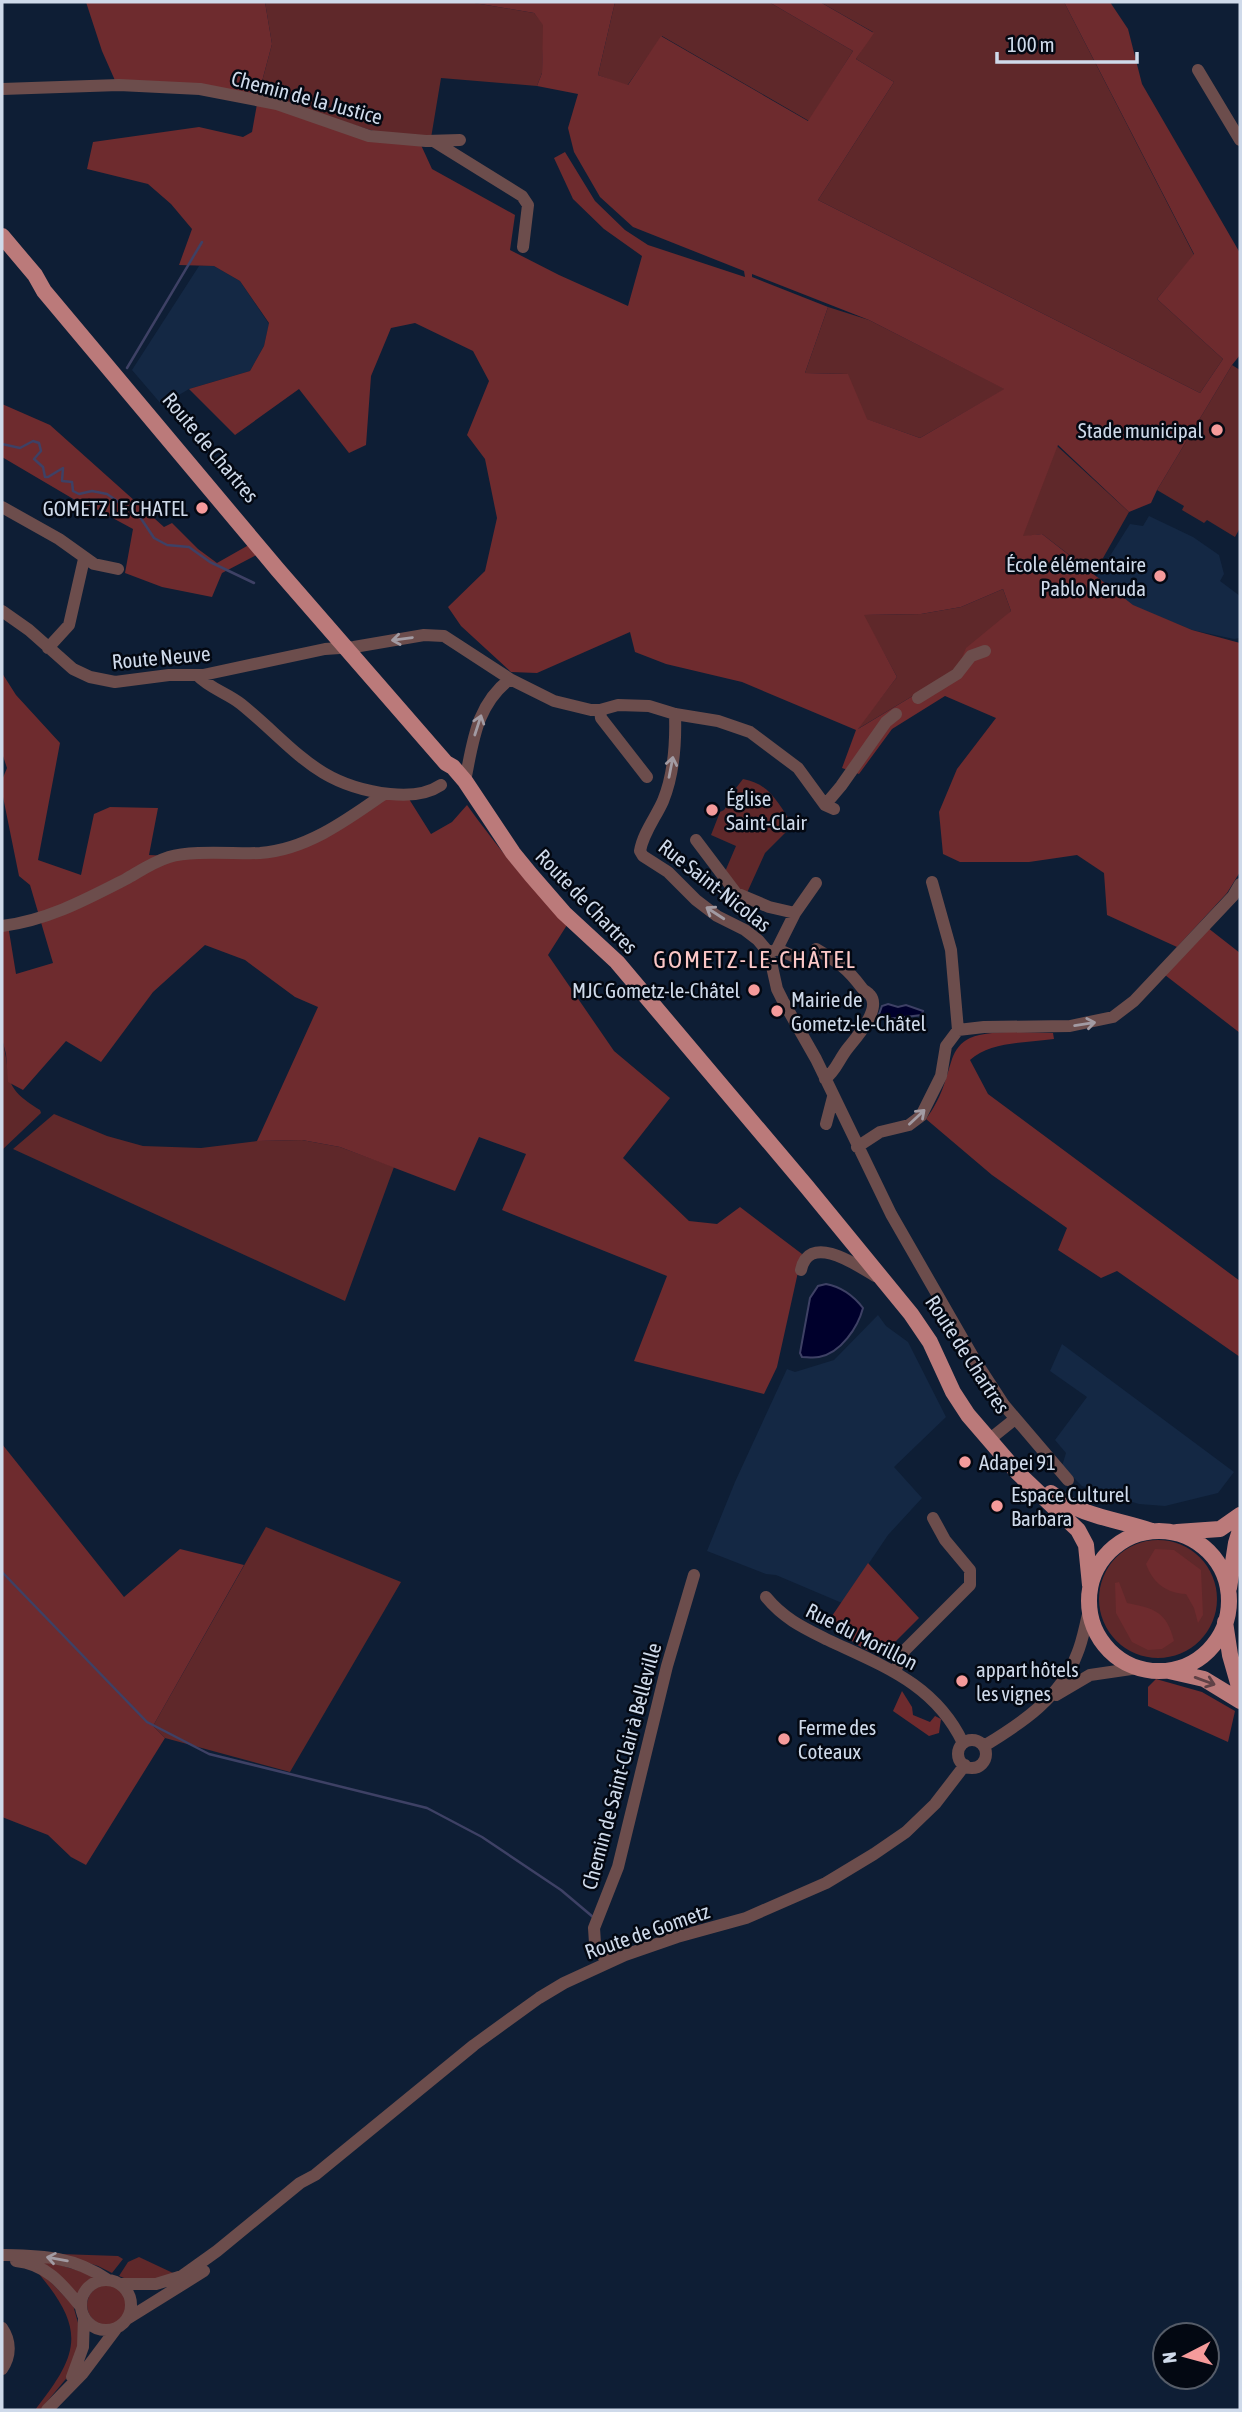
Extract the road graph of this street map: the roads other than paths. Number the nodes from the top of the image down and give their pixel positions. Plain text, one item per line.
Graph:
1 (1198, 70) dead end
2 (2, 89) edge
3 (460, 140) dead end
4 (1240, 140) edge
5 (435, 142) junction
6 (2, 236) edge
7 (523, 247) dead end
8 (2, 507) edge
9 (84, 559) junction
10 (118, 569) dead end
11 (2, 611) edge
12 (349, 647) junction
13 (48, 648) junction
14 (985, 651) dead end
15 (197, 676) junction
16 (510, 679) junction
17 (918, 698) dead end
18 (592, 713) junction
19 (676, 714) junction
20 (896, 714) dead end
21 (647, 777) dead end
22 (465, 781) junction
23 (441, 785) dead end
24 (384, 794) junction
25 (696, 840) dead end
26 (932, 882) dead end
27 (816, 883) dead end
28 (1238, 893) edge
29 (795, 913) junction
30 (2, 926) edge
31 (816, 949) dead end
32 (773, 951) junction
33 (794, 957) dead end
34 (958, 1030) junction
35 (825, 1079) junction
36 (833, 1097) junction
37 (825, 1124) dead end
38 (858, 1147) junction
39 (801, 1270) dead end
40 (882, 1274) junction
41 (1015, 1419) junction
42 (993, 1437) junction
43 (1068, 1480) dead end
44 (1240, 1515) edge
45 (933, 1518) dead end
46 (1240, 1530) edge
47 (1152, 1531) junction
48 (1173, 1532) junction
49 (694, 1575) dead end
50 (1090, 1585) junction
51 (1228, 1594) junction
52 (766, 1597) dead end
53 (1090, 1611) junction
54 (1225, 1622) junction
55 (1138, 1668) junction
56 (1166, 1670) junction
57 (895, 1671) junction
58 (1240, 1690) edge
59 (1050, 1698) junction
60 (1240, 1701) edge
61 (963, 1743) junction
62 (984, 1746) junction
63 (965, 1765) junction
64 (607, 1962) junction
65 (315, 2175) junction
66 (2, 2255) edge
67 (2, 2261) edge
68 (108, 2280) junction
69 (121, 2284) junction
70 (83, 2312) junction
71 (127, 2319) junction
72 (2, 2328) edge
73 (116, 2329) junction
74 (2, 2369) edge
75 (68, 2387) junction
76 (47, 2410) edge

1 - 4 street
2 - 5 street, Chemin de la Justice
3 - 5 street, Chemin de la Justice
5 - 7 street, Chemin de la Justice
6 - 12 main road, Route de Chartres
8 - 9 street
9 - 10 street
9 - 13 street
11 - 13 street, Route Neuve
12 - 15 street, Route Neuve
16 -> 12 street
12 - 22 main road, Route de Chartres
13 - 15 street, Route Neuve
14 - 17 street
15 - 24 street
16 - 18 street
22 -> 16 street
18 - 19 street
18 - 21 street
19 - 20 street
32 -> 19 street, Rue Saint-Nicolas
22 - 40 main road, Route de Chartres
23 - 24 street
24 - 30 street
25 - 29 street
26 - 34 street
27 - 29 street
34 -> 28 street
29 - 32 street
31 - 35 street
32 - 33 street
32 - 35 street, Rue Saint-Nicolas
38 -> 34 street
35 - 36 street, Rue Saint-Nicolas
36 - 37 street
36 - 38 street, Rue Saint-Nicolas
38 - 41 street, Rue Saint-Nicolas
39 - 40 street
40 - 42 main road, Route de Chartres
41 - 42 street
41 - 43 street, Rue Saint-Nicolas
42 - 47 main road, Route de Chartres
42 - 50 main road, Route de Chartres
44 - 48 main road
45 - 57 street
46 - 51 main road
47 - 48 main road
47 - 50 main road
48 - 51 main road
49 - 64 street, Chemin de Saint-Clair à Belleville
50 - 53 main road
51 - 54 main road
52 - 57 street, Rue du Morillon
53 - 55 main road
53 - 59 street
54 - 56 main road
54 - 58 main road
55 - 56 main road
55 - 59 street
56 -> 60 main road
57 - 61 street, Rue du Morillon
59 - 62 street
61 - 62 street
61 - 63 street
62 - 63 street
63 - 64 street, Route de Gometz
64 - 65 street, Route de Gometz
65 - 69 street, Route de Gometz
65 - 71 street, Route de Gometz
68 -> 66 street
67 - 70 street
68 - 69 street
68 - 70 street
69 - 71 street
70 - 73 street
70 - 75 street
71 - 73 street
72 - 74 street
73 - 75 street
75 - 76 street

